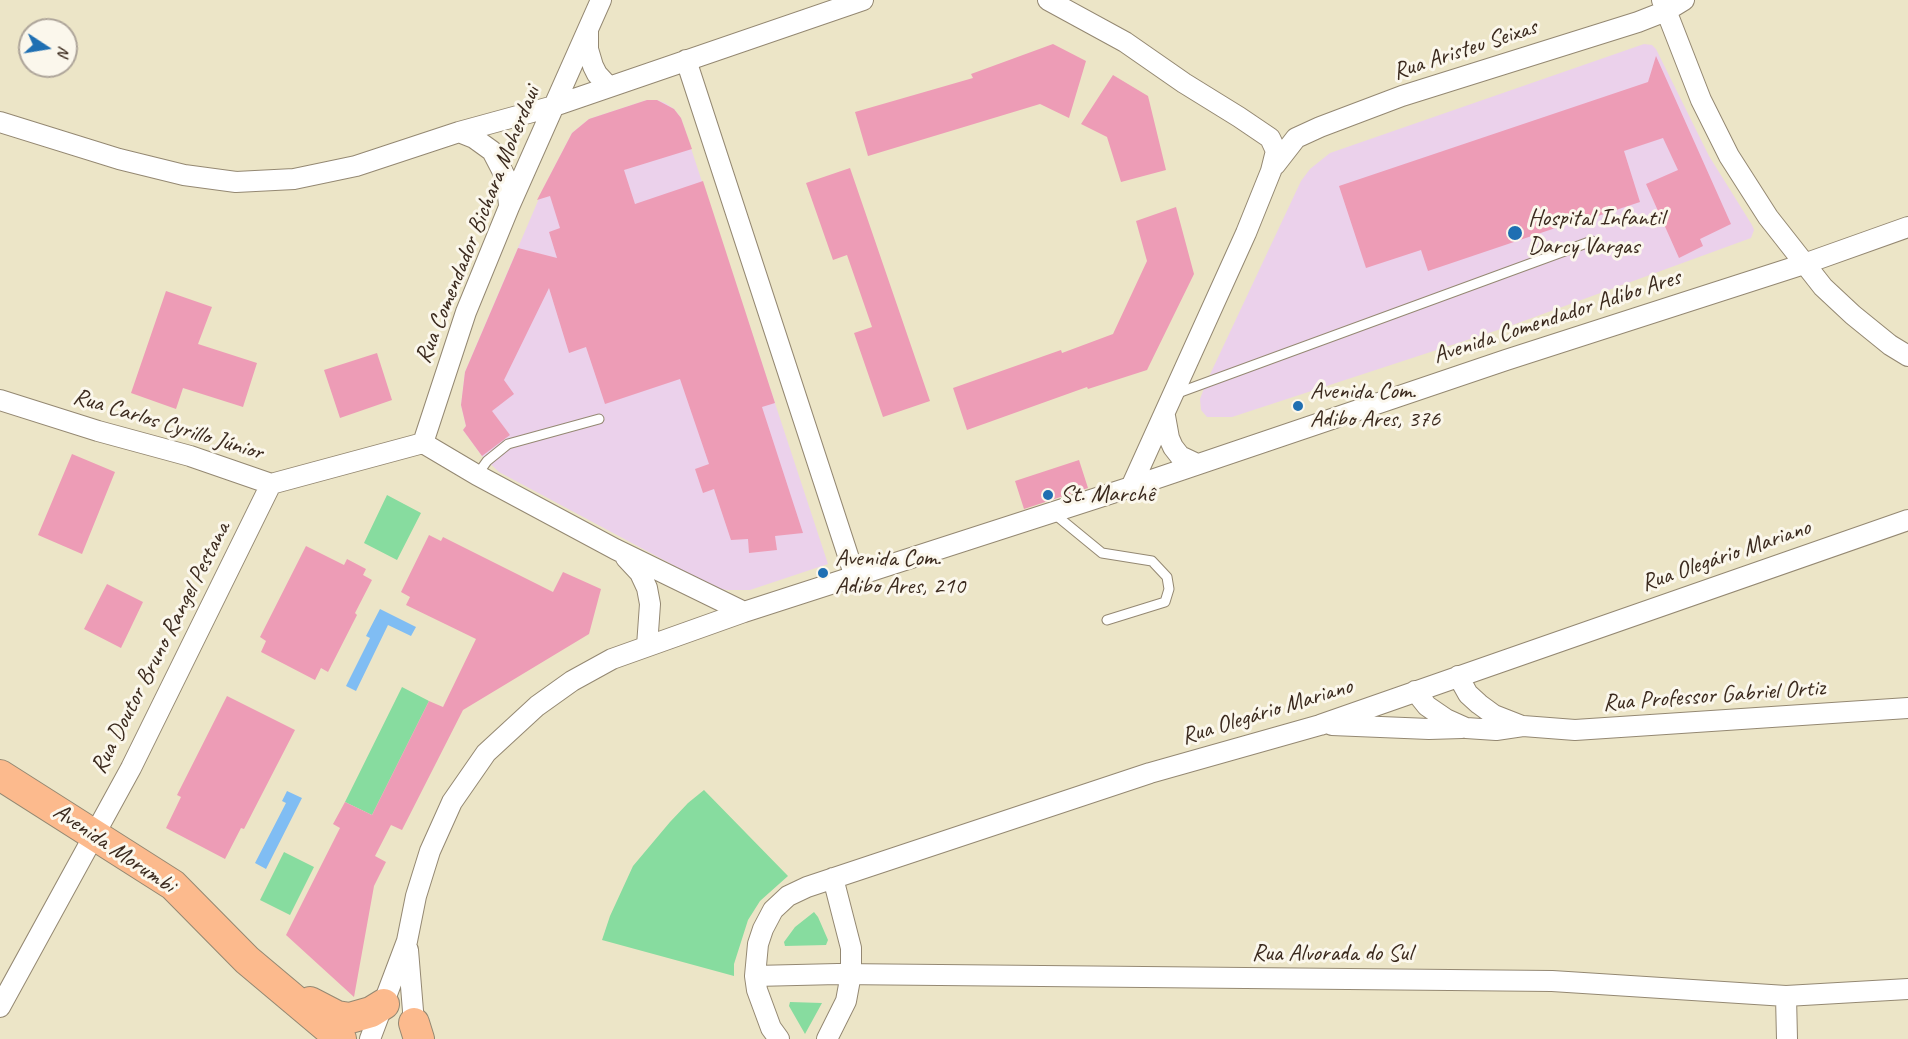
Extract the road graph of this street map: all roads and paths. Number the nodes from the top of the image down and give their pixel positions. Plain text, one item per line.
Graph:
1 (601, 0) edge
2 (863, 0) edge
3 (1048, 0) edge
4 (1684, 0) edge
5 (1664, 6) edge
6 (588, 29) junction
7 (686, 60) junction
8 (608, 86) junction
9 (554, 106) junction
10 (0, 122) edge
11 (459, 132) junction
12 (1263, 133) junction
13 (1296, 138) junction
14 (1271, 171) junction
15 (509, 207) junction
16 (1908, 226) edge
17 (1592, 241) dead end
18 (1804, 264) junction
19 (1908, 356) edge
20 (1175, 395) junction
21 (0, 400) edge
22 (1165, 416) junction
23 (599, 418) dead end
24 (423, 443) junction
25 (1197, 464) junction
26 (477, 475) junction
27 (271, 484) junction
28 (1131, 487) junction
29 (1052, 513) junction
30 (1908, 520) edge
31 (615, 549) junction
32 (855, 577) junction
33 (744, 612) junction
34 (1107, 620) dead end
35 (647, 646) junction
36 (1458, 676) junction
37 (1415, 691) junction
38 (1908, 708) edge
39 (1320, 725) junction
40 (1523, 726) junction
41 (1466, 728) junction
42 (0, 774) edge
43 (95, 834) junction
44 (833, 878) junction
45 (407, 942) junction
46 (851, 974) junction
47 (755, 976) junction
48 (272, 982) junction
49 (1908, 989) edge
50 (1786, 996) junction
51 (384, 1004) junction
52 (0, 1007) edge
53 (415, 1034) edge
54 (314, 1039) edge
55 (341, 1039) edge
56 (370, 1039) edge
57 (778, 1039) edge
58 (827, 1039) edge
59 (1787, 1039) edge

1 - 6 street, Rua Comendador Bichara Moherdaui
2 - 7 street
3 - 12 street
4 - 5 street, Rua Aristeu Seixas
5 - 13 street, Rua Aristeu Seixas
5 - 18 street
6 - 8 street, Rua Comendador Bichara Moherdaui
6 - 9 street, Rua Comendador Bichara Moherdaui
7 - 8 street
7 - 32 street
8 - 9 street
9 - 11 street
9 - 15 street, Rua Comendador Bichara Moherdaui
10 - 11 street
11 - 15 street
12 - 13 street
12 - 14 street
13 - 14 street, Rua Aristeu Seixas
14 - 20 street
15 - 24 street, Rua Comendador Bichara Moherdaui
16 - 18 street, Avenida Comendador Adibo Ares
17 - 20 lane
18 - 19 street
18 - 25 street, Avenida Comendador Adibo Ares
20 - 22 street
21 - 27 street, Rua Carlos Cyrillo Júnior
22 - 25 street
22 - 28 street
23 - 26 lane
24 - 26 street
24 - 27 street, Rua Carlos Cyrillo Júnior
25 - 28 street, Avenida Comendador Adibo Ares
26 - 31 street
27 - 43 street, Rua Doutor Bruno Rangel Pestana
28 - 29 street, Avenida Comendador Adibo Ares
29 - 32 street, Avenida Comendador Adibo Ares
29 - 34 lane
30 - 36 street, Rua Olegário Mariano
31 - 33 street
31 - 35 street
32 - 33 street, Avenida Comendador Adibo Ares
33 - 35 street, Avenida Comendador Adibo Ares
35 - 45 street, Avenida Comendador Adibo Ares
36 - 37 street, Rua Olegário Mariano
36 - 40 street, Rua Professor Gabriel Ortiz
37 - 39 street, Rua Olegário Mariano
37 - 41 street, Rua Professor Gabriel Ortiz
38 - 40 street, Rua Professor Gabriel Ortiz
39 - 41 street
39 - 44 street, Rua Olegário Mariano
40 - 41 street, Rua Professor Gabriel Ortiz
42 - 43 main road, Avenida Morumbi
43 - 48 main road, Avenida Morumbi
43 - 52 street, Rua Doutor Bruno Rangel Pestana
44 - 46 street
44 - 47 street, Rua Olegário Mariano
45 - 51 street, Avenida Comendador Adibo Ares
45 - 53 street, Avenida Comendador Adibo Ares
46 - 47 street, Rua Alvorada do Sul
46 - 50 street, Rua Alvorada do Sul
46 - 58 street
47 - 57 street, Rua Olegário Mariano
48 - 51 main road
48 - 54 main road, Avenida Morumbi
48 - 55 main road, Avenida Morumbi
49 - 50 street, Rua Alvorada do Sul
50 - 59 street
51 - 56 street, Avenida Comendador Adibo Ares

